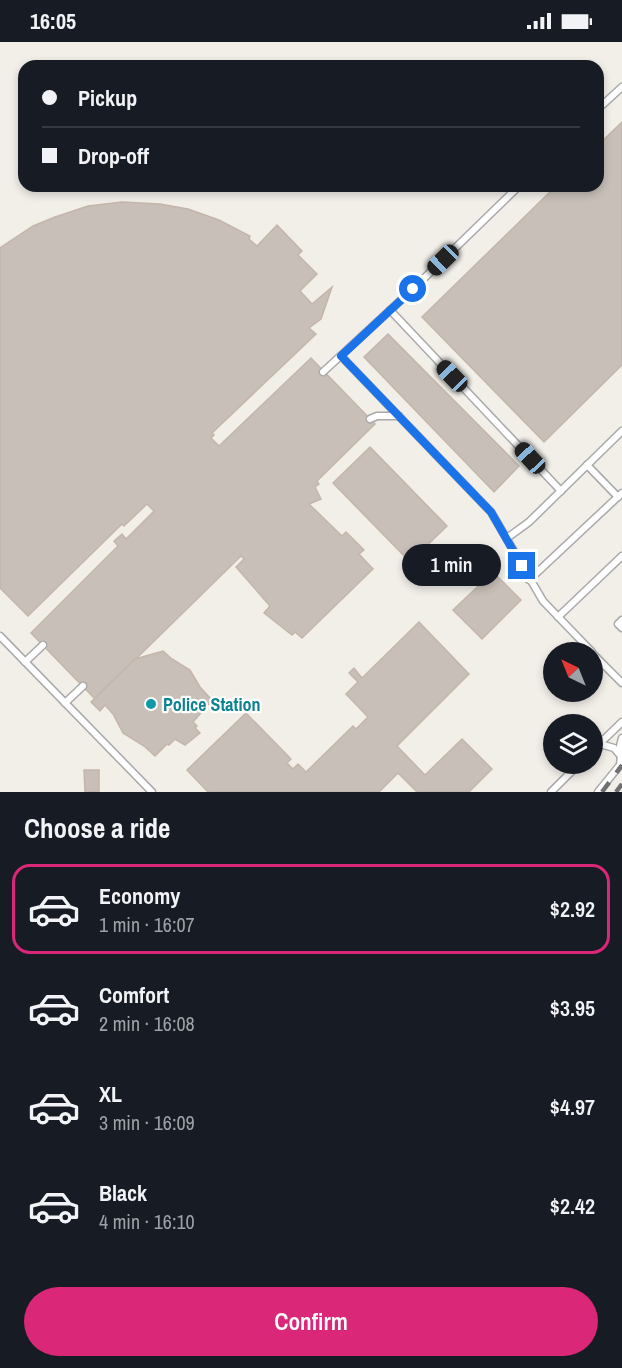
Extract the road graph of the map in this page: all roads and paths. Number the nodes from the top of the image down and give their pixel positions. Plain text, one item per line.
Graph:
1 (622, 87) edge
2 (604, 104) edge
3 (513, 192) edge
4 (390, 310) junction
5 (341, 356) junction
6 (323, 372) dead end
7 (399, 416) junction
8 (370, 419) dead end
9 (622, 431) edge
10 (587, 465) junction
11 (561, 490) junction
12 (620, 495) edge
13 (507, 538) junction
14 (622, 556) edge
15 (530, 580) junction
16 (558, 617) junction
17 (622, 620) edge
18 (622, 628) edge
19 (0, 636) edge
20 (582, 642) edge
21 (43, 645) dead end
22 (25, 662) junction
23 (603, 664) edge
24 (622, 683) edge
25 (83, 686) dead end
26 (65, 703) junction
27 (622, 722) edge
28 (622, 738) edge
29 (603, 741) edge
30 (603, 745) edge
31 (621, 756) edge
32 (569, 774) edge
33 (152, 792) edge
34 (551, 792) edge
35 (598, 792) edge

1 - 2 lane
3 - 4 lane
4 - 5 lane
4 - 11 lane
5 - 6 lane
5 - 7 lane
7 - 8 lane
7 - 13 lane
9 - 10 lane
10 - 11 lane
10 - 12 lane
11 - 13 lane
12 - 15 lane
13 - 15 lane
14 - 16 lane
15 - 16 lane
16 - 20 lane
17 - 18 lane
19 - 22 lane
21 - 22 lane
22 - 26 lane
23 - 24 lane
25 - 26 lane
26 - 33 lane
27 - 29 lane
28 - 31 lane
30 - 31 lane
31 - 35 lane
32 - 34 lane

